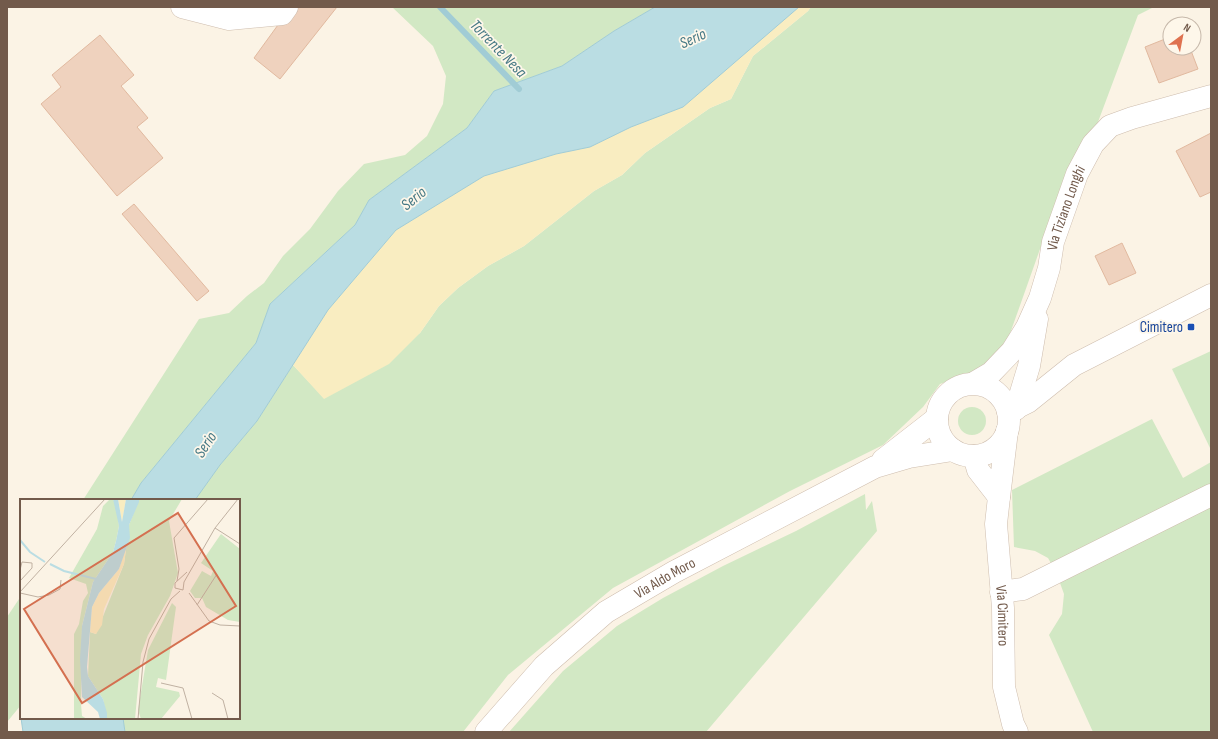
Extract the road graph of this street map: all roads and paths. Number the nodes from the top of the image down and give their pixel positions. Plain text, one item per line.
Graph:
1 (182, 7) edge
2 (287, 7) edge
3 (1211, 96) edge
4 (1211, 295) edge
5 (1040, 298) junction
6 (1074, 365) junction
7 (1028, 371) junction
8 (983, 386) junction
9 (1011, 416) junction
10 (937, 418) junction
11 (963, 453) junction
12 (875, 467) junction
13 (1211, 495) edge
14 (999, 497) junction
15 (1001, 592) junction
16 (486, 732) edge
17 (1017, 732) edge

1 - 2 street
3 - 5 street, Via Tiziano Longhi
4 - 6 street
5 - 7 street, Via Tiziano Longhi
5 - 8 street, Via Tiziano Longhi
6 - 7 street
6 - 9 street
7 - 8 street
7 - 9 street, Via Tiziano Longhi
8 - 9 street
8 - 10 street
9 - 11 street, Via Aldo Moro
9 - 14 street, Via Cimitero
10 - 11 street
10 - 12 street, Via Aldo Moro
11 - 12 street, Via Aldo Moro
11 - 14 street
12 - 16 street, Via Aldo Moro
13 - 15 street
14 - 15 street, Via Cimitero
15 - 17 street, Via Cimitero

